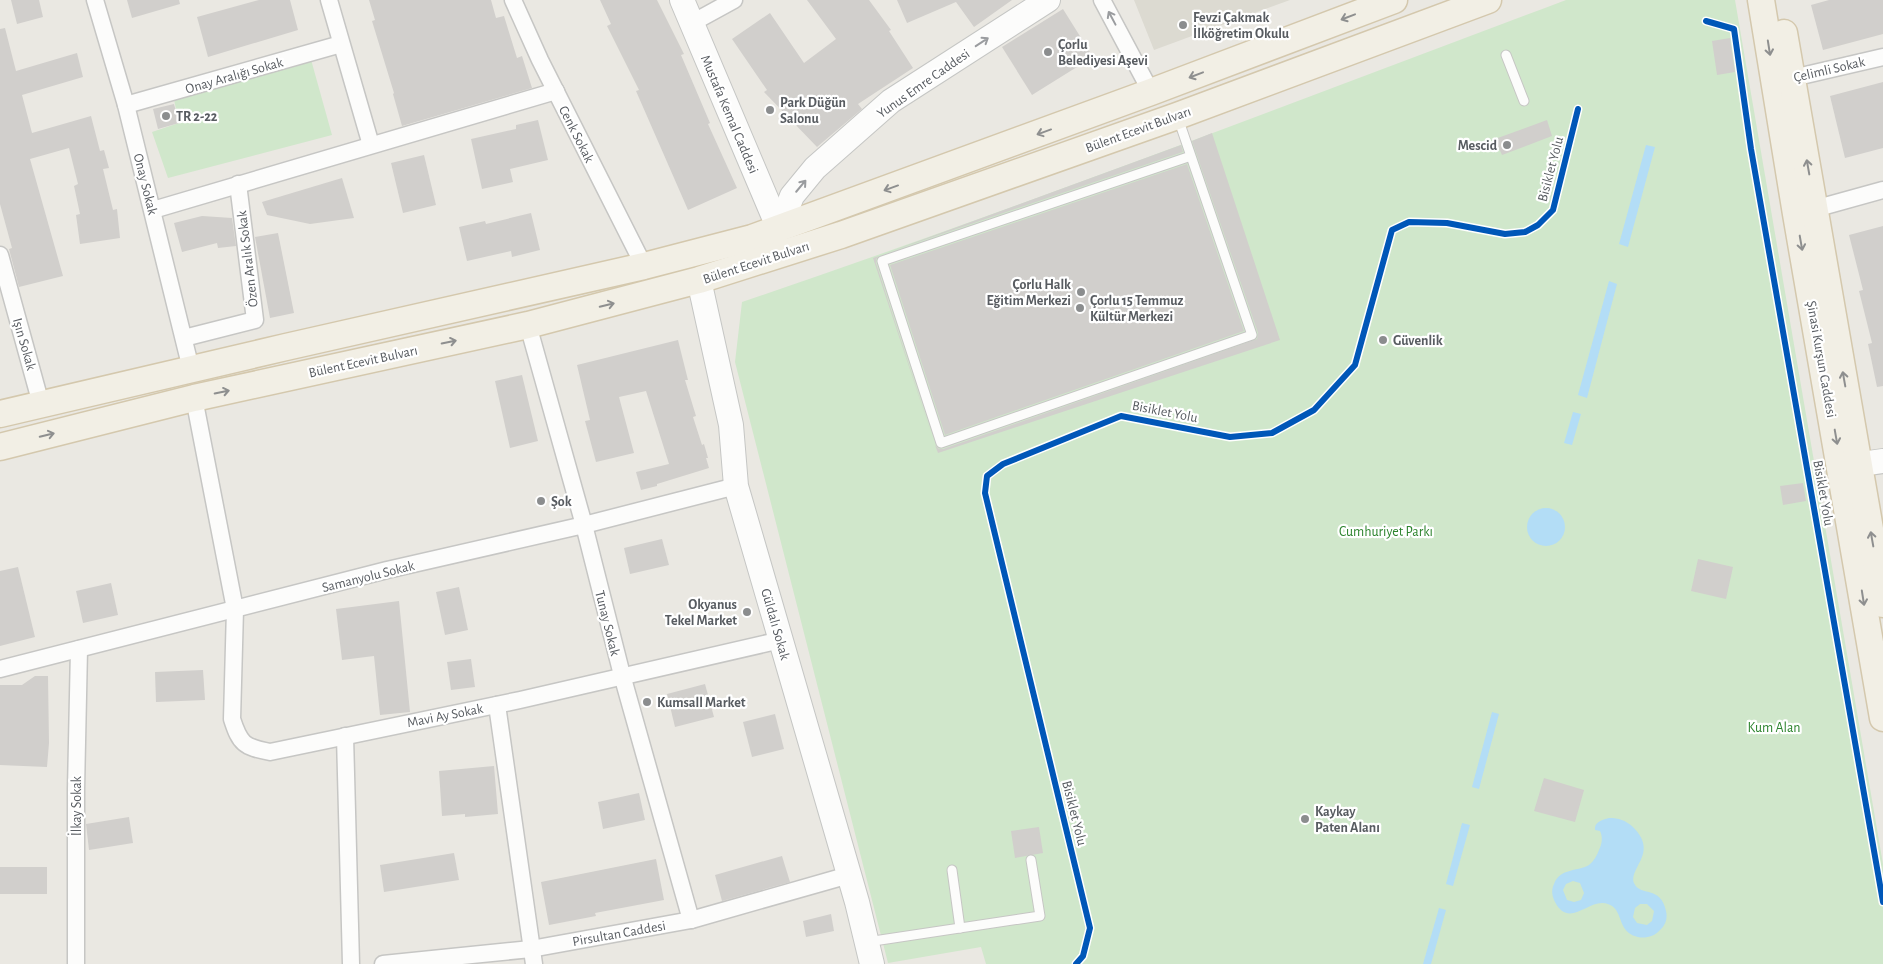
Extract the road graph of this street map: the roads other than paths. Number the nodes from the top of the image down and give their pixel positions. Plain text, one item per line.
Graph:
1 (95, 0) edge
2 (329, 0) edge
3 (514, 0) edge
4 (682, 0) edge
5 (734, 0) edge
6 (1048, 0) edge
7 (1102, 0) edge
8 (1394, 0) edge
9 (1488, 0) edge
10 (1769, 1) edge
11 (692, 23) junction
12 (341, 44) junction
13 (1506, 54) dead end
14 (1883, 57) edge
15 (1784, 80) junction
16 (556, 91) junction
17 (1151, 92) junction
18 (1524, 101) dead end
19 (126, 105) junction
20 (1177, 116) junction
21 (371, 145) junction
22 (1191, 156) junction
23 (238, 184) junction
24 (1883, 190) edge
25 (153, 210) junction
26 (1806, 211) junction
27 (752, 238) junction
28 (783, 241) junction
29 (0, 255) edge
30 (644, 266) junction
31 (699, 280) junction
32 (653, 292) junction
33 (528, 325) junction
34 (184, 338) junction
35 (191, 369) junction
36 (194, 398) junction
37 (41, 404) junction
38 (0, 414) edge
39 (0, 447) edge
40 (1861, 464) edge
41 (736, 486) junction
42 (584, 525) junction
43 (1883, 604) edge
44 (235, 609) junction
45 (781, 640) junction
46 (79, 649) junction
47 (1877, 649) edge
48 (0, 669) edge
49 (622, 675) junction
50 (497, 704) junction
51 (1883, 718) edge
52 (345, 736) junction
53 (1031, 860) dead end
54 (952, 870) dead end
55 (849, 875) junction
56 (690, 920) junction
57 (960, 928) junction
58 (869, 953) edge
59 (532, 957) edge
60 (76, 964) edge
61 (351, 964) edge
62 (383, 964) edge

1 - 19 street, Onay Sokak
2 - 12 street
3 - 16 street, Cenk Sokak
4 - 11 street, Mustafa Kemal Caddesi
5 - 11 street
28 -> 6 street, Yunus Emre Caddesi
17 -> 7 street
8 -> 17 main road, Bülent Ecevit Bulvarı
9 - 20 main road, Bülent Ecevit Bulvarı
10 - 15 main road, Şinasi Kurşun Caddesi
11 - 28 street, Mustafa Kemal Caddesi
12 - 19 street, Onay Aralığı Sokak
12 - 21 street
13 - 18 lane
14 - 15 street, Çelimli Sokak
15 - 26 main road, Şinasi Kurşun Caddesi
16 - 21 street
16 - 30 street, Cenk Sokak
17 -> 28 main road, Bülent Ecevit Bulvarı
19 - 25 street, Onay Sokak
20 - 22 lane
20 - 28 main road, Bülent Ecevit Bulvarı
21 - 23 street
22 - 22 lane
23 - 25 street
23 - 34 street, Özen Aralık Sokak
24 - 26 street
25 - 34 street, Onay Sokak
26 - 40 main road, Şinasi Kurşun Caddesi
27 - 28 main road, Bülent Ecevit Bulvarı
27 - 30 main road, Bülent Ecevit Bulvarı
27 - 31 main road
28 - 31 main road, Bülent Ecevit Bulvarı
29 - 37 street, Işın Sokak
30 - 31 main road
30 - 32 main road
30 - 35 main road, Bülent Ecevit Bulvarı
31 - 32 main road, Bülent Ecevit Bulvarı
31 - 41 street, Güldalı Sokak
33 -> 32 main road, Bülent Ecevit Bulvarı
36 -> 33 main road, Bülent Ecevit Bulvarı
33 - 42 street, Tunay Sokak
34 - 35 street, Onay Sokak
35 - 37 main road, Bülent Ecevit Bulvarı
39 -> 36 main road, Bülent Ecevit Bulvarı
36 - 44 street, Mavi Ay Sokak
37 - 38 main road, Bülent Ecevit Bulvarı
43 -> 40 main road, Şinasi Kurşun Caddesi
40 -> 47 main road, Şinasi Kurşun Caddesi
41 - 42 street, Samanyolu Sokak
41 - 45 street, Güldalı Sokak
42 - 44 street, Samanyolu Sokak
42 - 49 street, Tunay Sokak
44 - 46 street, Samanyolu Sokak
44 - 52 street, Mavi Ay Sokak
45 - 49 street, Mavi Ay Sokak
45 - 55 street, Güldalı Sokak
46 - 48 street, Samanyolu Sokak
46 - 60 street, İlkay Sokak
47 - 51 main road, Şinasi Kurşun Caddesi
49 - 50 street, Mavi Ay Sokak
49 - 56 street, Tunay Sokak
50 - 52 street, Mavi Ay Sokak
50 - 59 street
52 - 61 street
53 - 57 lane
54 - 57 lane
55 - 56 street, Pirsultan Caddesi
55 - 58 street, Güldalı Sokak
56 - 59 street, Pirsultan Caddesi
57 - 58 lane
59 - 62 street, Pirsultan Caddesi

